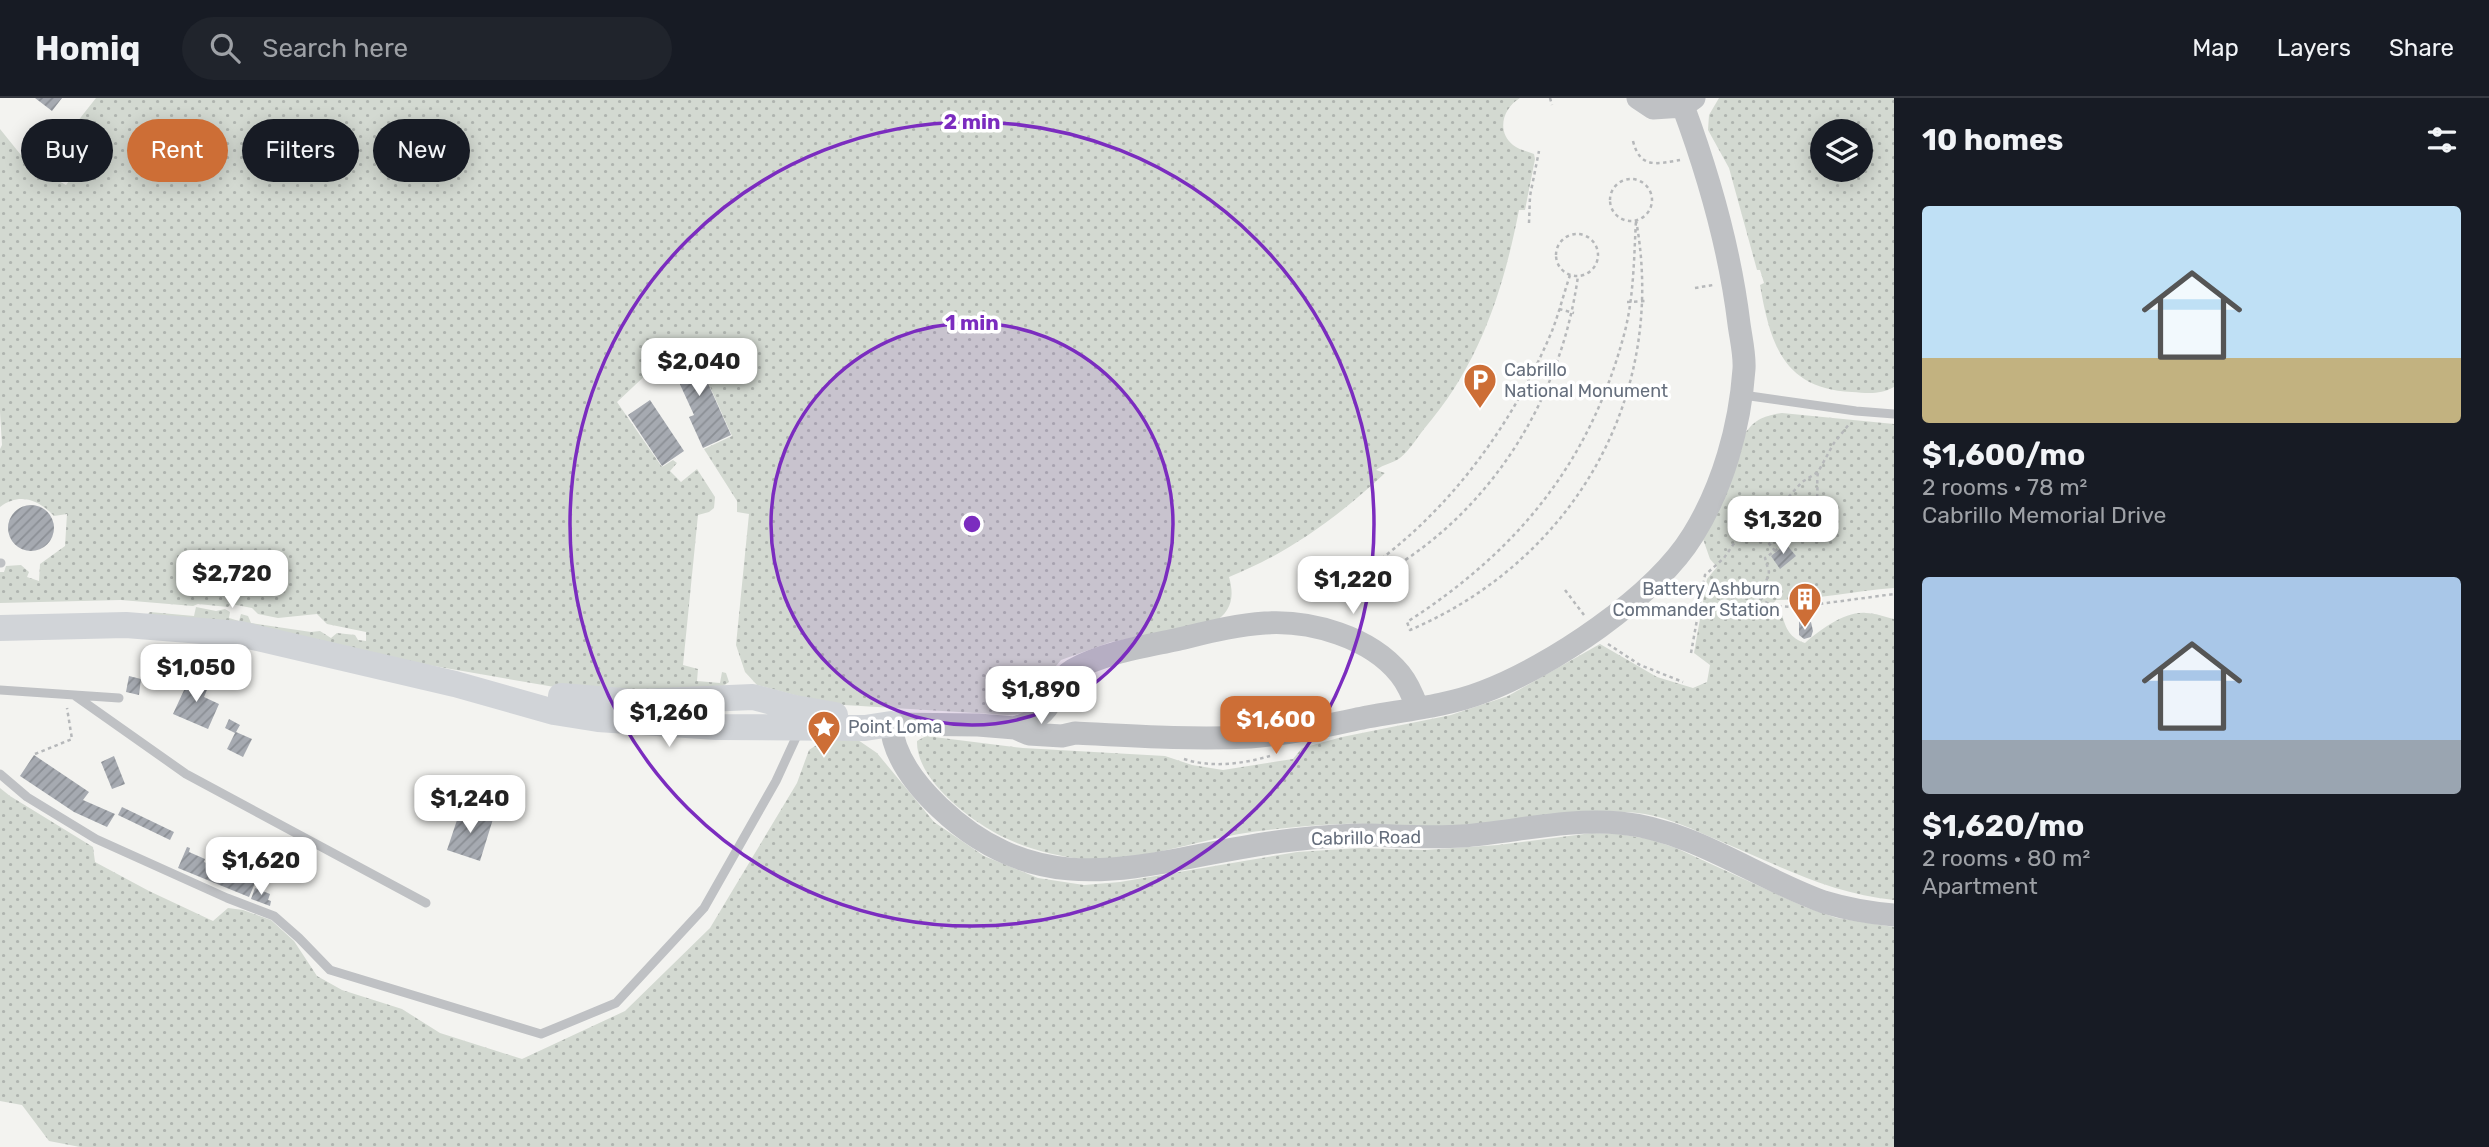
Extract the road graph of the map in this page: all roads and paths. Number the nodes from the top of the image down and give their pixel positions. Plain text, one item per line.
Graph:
1 (1550, 98) edge
2 (1638, 98) edge
3 (1689, 102) edge
4 (1552, 104) dead end
5 (1633, 141) dead end
6 (1539, 151) dead end
7 (1686, 159) dead end
8 (1636, 220) junction
9 (1529, 223) dead end
10 (1570, 275) junction
11 (1578, 276) junction
12 (1721, 284) dead end
13 (1695, 288) dead end
14 (1645, 301) junction
15 (1628, 302) junction
16 (1559, 309) junction
17 (1573, 313) junction
18 (1740, 394) junction
19 (1894, 414) edge
20 (1853, 420) dead end
21 (1818, 472) junction
22 (1750, 520) junction
23 (1775, 551) junction
24 (1565, 590) dead end
25 (1894, 594) edge
26 (1590, 622) dead end
27 (0, 628) edge
28 (1601, 639) dead end
29 (1691, 653) dead end
30 (1683, 682) dead end
31 (455, 684) junction
32 (0, 690) edge
33 (1054, 693) junction
34 (69, 695) junction
35 (119, 698) dead end
36 (1417, 707) junction
37 (891, 724) junction
38 (800, 728) junction
39 (1015, 728) junction
40 (1075, 733) junction
41 (35, 754) dead end
42 (0, 774) edge
43 (426, 903) dead end
44 (1894, 915) edge

1 - 4 path
2 - 3 street
3 - 18 street
5 - 7 path
6 - 9 path
8 - 8 path
8 - 14 path
8 - 15 path
10 - 11 path
10 - 11 path
10 - 16 path
11 - 17 path
12 - 13 path
14 - 15 path
14 - 15 path
16 - 17 path
16 - 17 path
18 - 19 lane
18 - 36 street
20 - 21 path
21 - 22 path
21 - 23 path
22 - 23 path
22 - 29 path
23 - 25 path
24 - 26 path
27 - 31 main road
28 - 30 path
31 - 37 main road
31 - 38 main road
32 - 34 lane
33 - 36 street
33 - 39 street
33 - 40 street
34 - 35 lane
34 - 41 path
34 - 43 lane
36 - 40 street
37 - 38 main road
37 - 39 street
37 - 44 street, Cabrillo Road
38 - 42 lane
39 - 40 street

